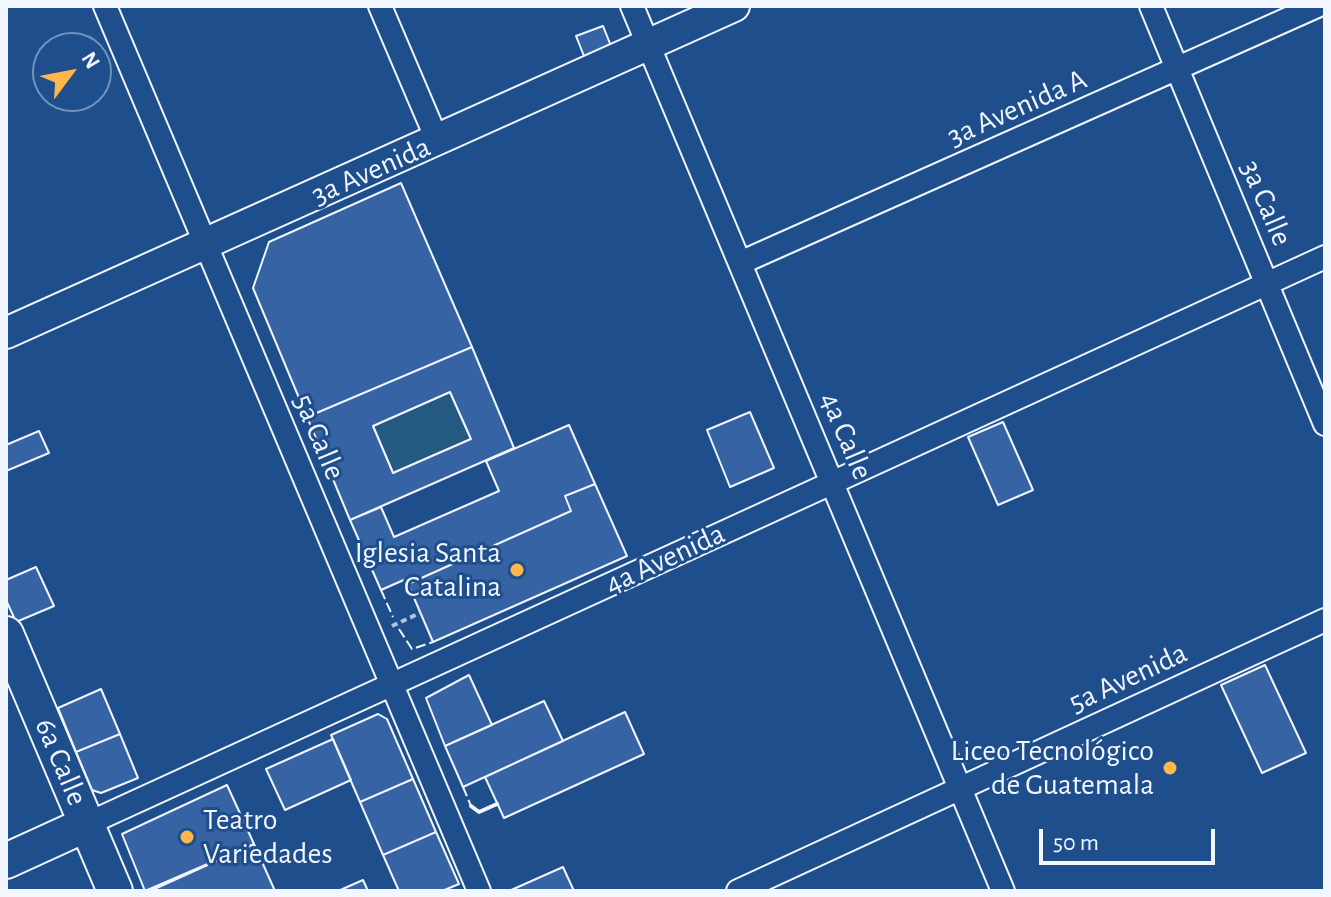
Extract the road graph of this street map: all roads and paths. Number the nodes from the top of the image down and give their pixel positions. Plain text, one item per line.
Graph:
1 (105, 6) edge
2 (380, 6) edge
3 (632, 6) edge
4 (734, 6) edge
5 (1151, 6) edge
6 (1317, 6) edge
7 (648, 45) junction
8 (1177, 70) junction
9 (438, 142) junction
10 (205, 244) junction
11 (1325, 257) edge
12 (740, 263) junction
13 (1266, 282) junction
14 (6, 333) edge
15 (1325, 424) edge
16 (832, 481) junction
17 (420, 613) dead end
18 (1325, 620) edge
19 (392, 626) dead end
20 (6, 634) edge
21 (392, 685) junction
22 (961, 789) junction
23 (87, 824) junction
24 (6, 861) edge
25 (115, 891) edge
26 (479, 891) edge
27 (738, 891) edge
28 (1003, 891) edge

1 - 10 street, 5a Calle
2 - 9 street
3 - 7 street, 4a Calle
4 - 7 street, 3a Avenida
5 - 8 street, 3a Calle
6 - 8 street, 3a Avenida A
7 - 9 street, 3a Avenida
7 - 12 street, 4a Calle
8 - 12 street, 3a Avenida A
8 - 13 street, 3a Calle
9 - 10 street, 3a Avenida
10 - 14 street, 3a Avenida
10 - 21 street, 5a Calle
11 - 13 street, 4a Avenida
12 - 16 street, 4a Calle
13 - 15 street, 3a Calle
13 - 16 street, 4a Avenida
16 - 21 street, 4a Avenida
16 - 22 street, 4a Calle
17 - 19 path
18 - 22 street, 5a Avenida
20 - 23 main road, 6a Calle
21 - 23 street, 4a Avenida
21 - 26 street, 5a Calle
22 - 27 street, 5a Avenida
22 - 28 street, 4a Calle
23 - 24 main road, 4a Avenida
23 - 25 main road, 6a Calle

